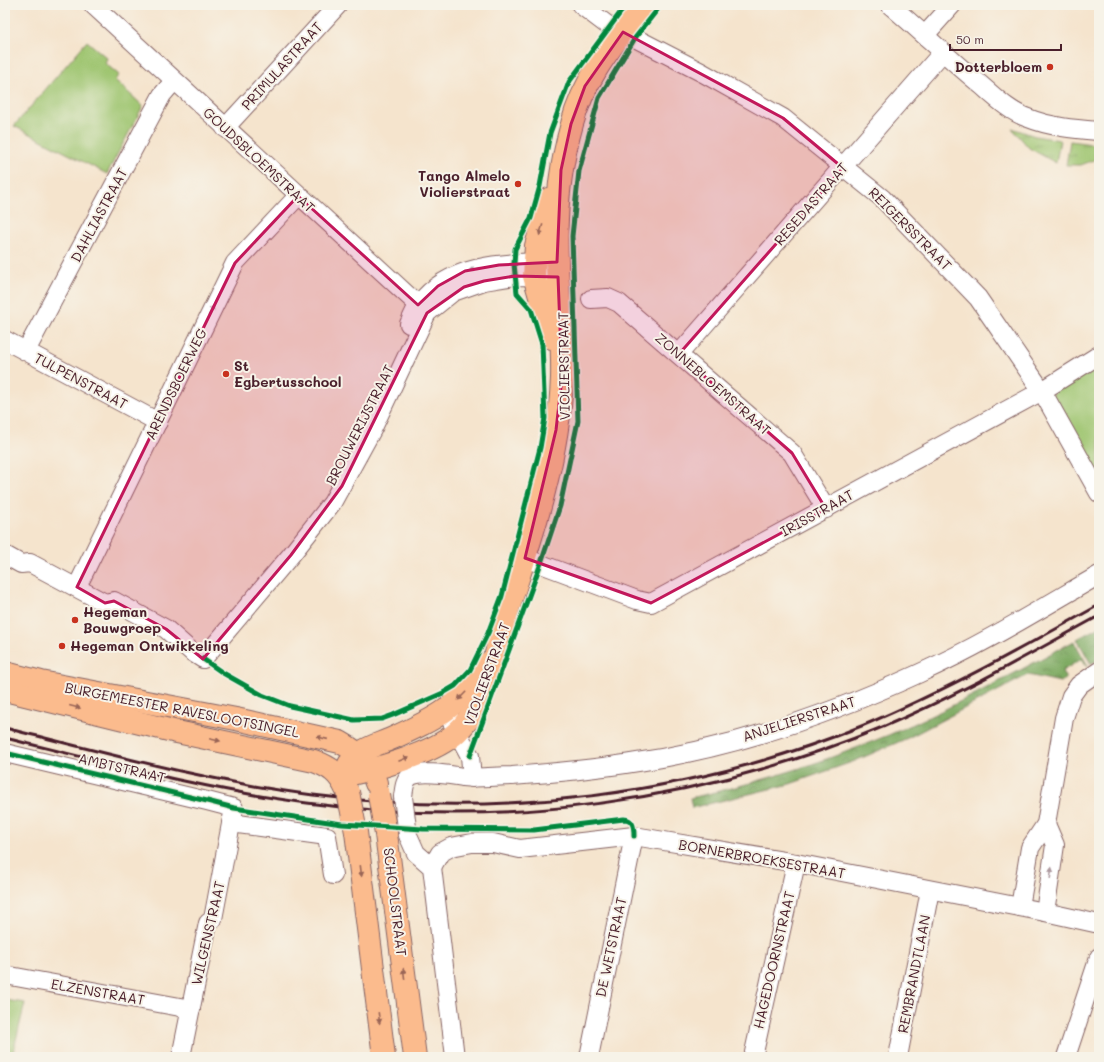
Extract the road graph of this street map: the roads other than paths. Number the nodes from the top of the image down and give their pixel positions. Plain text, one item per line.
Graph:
1 (93, 5) edge
2 (338, 5) edge
3 (581, 5) edge
4 (643, 5) edge
5 (890, 5) edge
6 (952, 5) edge
7 (623, 32) junction
8 (925, 35) junction
9 (942, 53) junction
10 (174, 81) junction
11 (225, 128) junction
12 (1099, 131) edge
13 (568, 139) junction
14 (843, 168) junction
15 (298, 196) junction
16 (557, 269) junction
17 (534, 270) junction
18 (591, 299) dead end
19 (423, 309) junction
20 (5, 340) edge
21 (26, 351) junction
22 (679, 354) junction
23 (1099, 355) edge
24 (562, 378) junction
25 (1042, 391) junction
26 (158, 422) junction
27 (1099, 493) edge
28 (826, 509) junction
29 (5, 541) edge
30 (5, 554) edge
31 (525, 558) junction
32 (30, 563) junction
33 (1099, 575) edge
34 (77, 587) junction
35 (498, 640) junction
36 (1099, 671) edge
37 (5, 673) edge
38 (5, 690) edge
39 (446, 711) junction
40 (457, 732) junction
41 (5, 753) edge
42 (357, 753) junction
43 (372, 771) junction
44 (472, 778) junction
45 (344, 784) junction
46 (403, 797) joint
47 (232, 816) junction
48 (1046, 824) junction
49 (634, 836) junction
50 (796, 863) junction
51 (432, 867) junction
52 (333, 875) dead end
53 (930, 890) junction
54 (1020, 907) junction
55 (1045, 912) junction
56 (1099, 924) edge
57 (1099, 956) edge
58 (5, 975) edge
59 (191, 1009) junction
60 (181, 1057) edge
61 (384, 1057) edge
62 (415, 1057) edge
63 (455, 1057) edge
64 (589, 1057) edge
65 (753, 1057) edge
66 (898, 1057) edge
67 (1066, 1057) edge

1 - 10 street, GOUDSBLOEMSTRAAT
2 - 11 street, PRIMULASTRAAT
3 - 7 street, REIGERSSTRAAT
4 - 7 main road, VIOLIERSTRAAT
5 - 8 street
6 - 8 street
7 - 13 main road, VIOLIERSTRAAT
7 - 14 street, REIGERSSTRAAT
8 - 9 street
9 - 12 street
9 - 14 street, RESEDASTRAAT
10 - 11 street, GOUDSBLOEMSTRAAT
10 - 21 street, DAHLIASTRAAT
11 - 15 street, GOUDSBLOEMSTRAAT
13 - 16 main road, VIOLIERSTRAAT
13 -> 17 main road, VIOLIERSTRAAT
14 - 22 street, RESEDASTRAAT
14 - 25 street, REIGERSSTRAAT
15 - 19 street, GOUDSBLOEMSTRAAT
26 -> 15 street, ARENDSBOERWEG
16 - 17 street, BROUWERIJSTRAAT
16 - 24 main road, VIOLIERSTRAAT
17 - 19 street, BROUWERIJSTRAAT
17 - 24 main road, VIOLIERSTRAAT
18 - 22 street, ZONNEBLOEMSTRAAT
19 - 34 street, BROUWERIJSTRAAT
20 - 21 street, TULPENSTRAAT
21 - 26 street, TULPENSTRAAT
22 - 28 street, ZONNEBLOEMSTRAAT
23 - 25 street, IRISSTRAAT
24 - 31 main road, VIOLIERSTRAAT
25 - 27 street, REIGERSSTRAAT
25 - 28 street, IRISSTRAAT
26 - 34 street, ARENDSBOERWEG
28 - 31 street, IRISSTRAAT
29 - 32 street
30 - 32 street
31 - 35 main road, VIOLIERSTRAAT
32 - 34 street
33 - 44 street, ANJELIERSTRAAT
35 -> 39 main road, VIOLIERSTRAAT
35 - 40 main road, VIOLIERSTRAAT
36 - 48 street
42 -> 37 main road, BURGEMEESTER RAVESLOOTSINGEL
38 -> 45 main road, BURGEMEESTER RAVESLOOTSINGEL
39 - 40 street
39 - 42 main road, VIOLIERSTRAAT
43 -> 40 main road, VIOLIERSTRAAT
40 - 44 street
41 - 47 street, AMBTSTRAAT
42 - 43 main road, SCHOOLSTRAAT
42 - 45 main road
43 - 45 main road, VIOLIERSTRAAT
62 -> 43 main road, SCHOOLSTRAAT, bridge
44 - 46 street, ANJELIERSTRAAT
45 -> 61 main road, bridge
46 - 51 street, SCHOOLSTRAAT, bridge
47 - 52 street, AMBTSTRAAT
47 - 59 street, WILGENSTRAAT
48 - 54 street
55 -> 48 street
49 - 50 street, BORNERBROEKSESTRAAT
49 - 51 street, BORNERBROEKSESTRAAT
49 - 64 street, DE WETSTRAAT
50 - 53 street, BORNERBROEKSESTRAAT
50 - 65 street, HAGEDOORNSTRAAT
51 - 63 street
53 - 54 street, BORNERBROEKSESTRAAT
53 - 66 street, REMBRANDTLAAN
54 - 55 street, BORNERBROEKSESTRAAT
55 - 56 street, BORNERBROEKSESTRAAT
57 - 67 street
58 - 59 street, ELZENSTRAAT
59 - 60 street, WILGENSTRAAT

